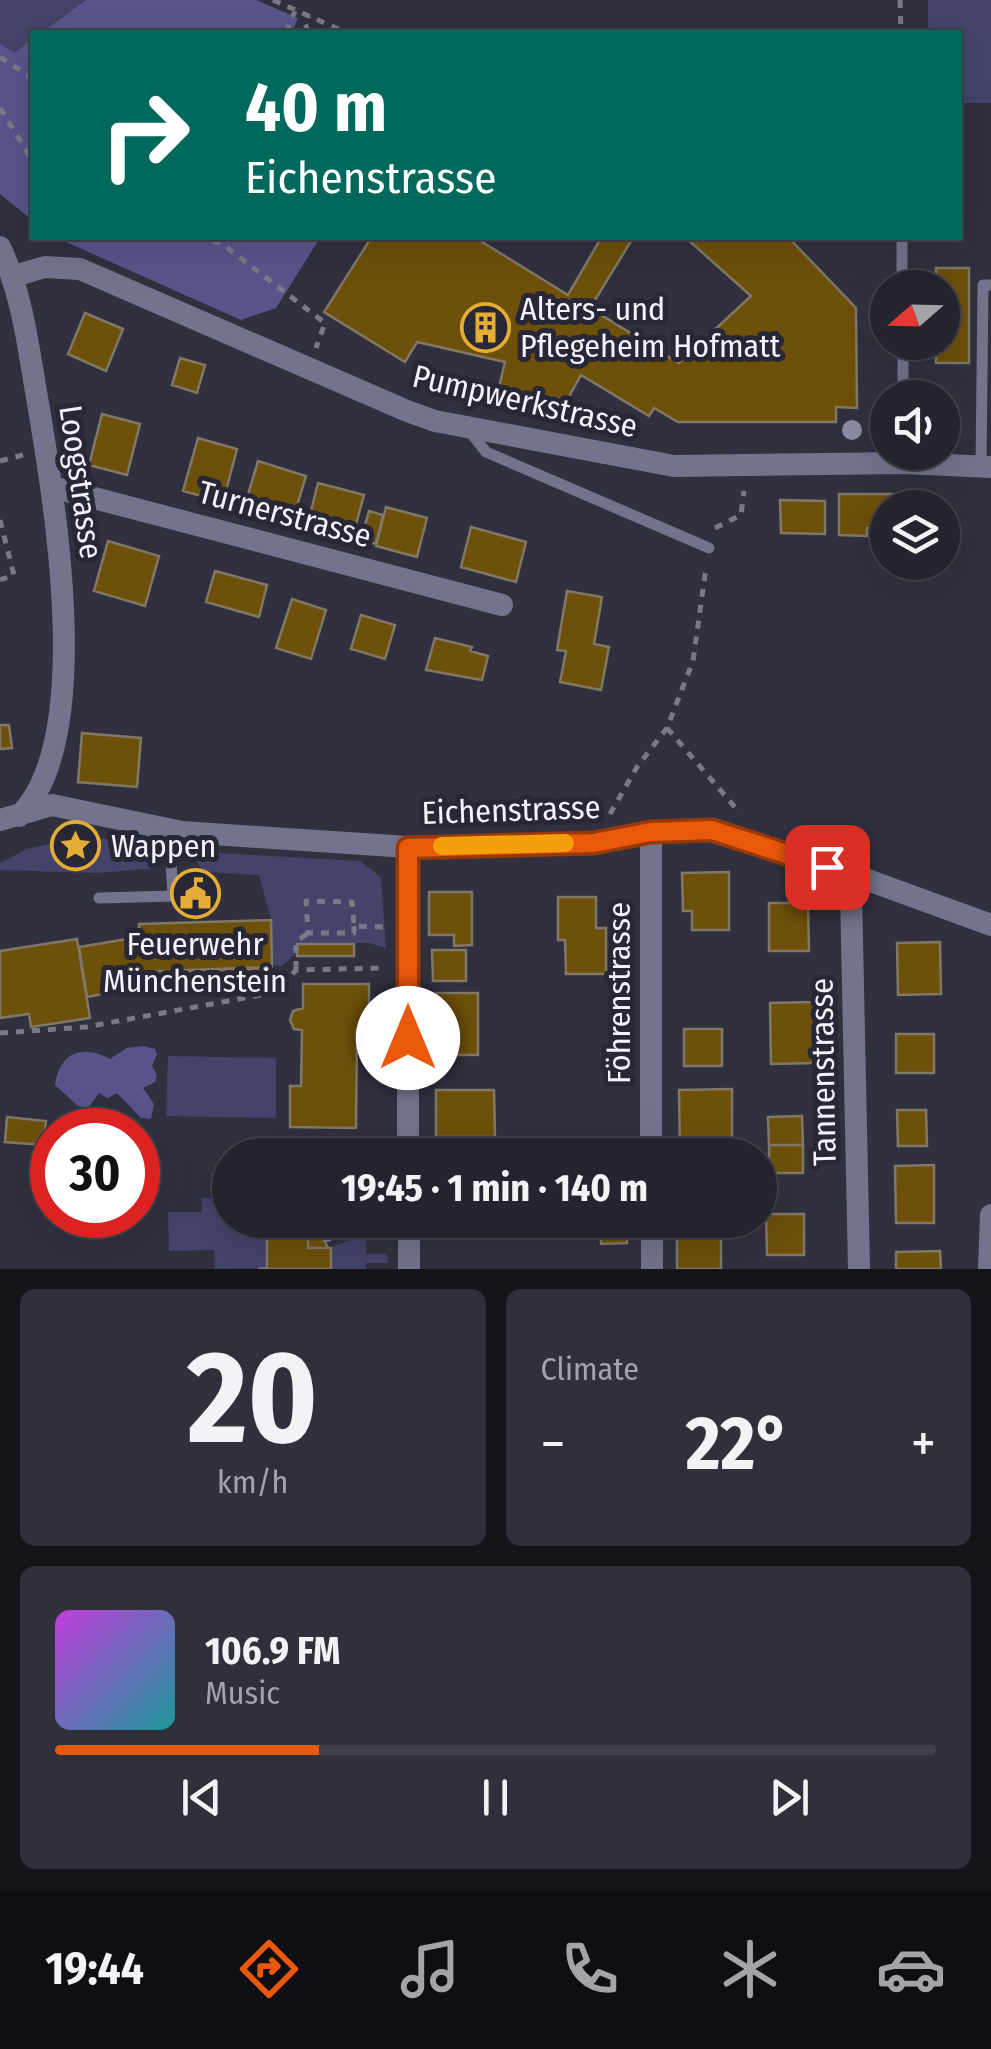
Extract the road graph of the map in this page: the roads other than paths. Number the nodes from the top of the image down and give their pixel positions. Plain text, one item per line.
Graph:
1 (902, 240) edge
2 (0, 247) edge
3 (902, 270) edge
4 (14, 276) junction
5 (991, 285) edge
6 (466, 426) junction
7 (870, 460) edge
8 (960, 464) edge
9 (986, 467) edge
10 (52, 487) junction
11 (709, 548) road end
12 (502, 605) dead end
13 (11, 816) edge
14 (169, 830) junction
15 (651, 832) junction
16 (0, 833) edge
17 (408, 848) junction
18 (854, 875) junction
19 (99, 898) dead end
20 (991, 925) edge
21 (408, 1138) edge
22 (652, 1138) edge
23 (991, 1215) edge
24 (409, 1238) edge
25 (652, 1238) edge
26 (990, 1242) edge
27 (409, 1269) edge
28 (652, 1269) edge
29 (859, 1269) edge
30 (990, 1269) edge

1 - 3 lane
2 - 4 street, Loogstrasse
4 - 6 street, Pumpwerkstrasse
4 - 10 street, Loogstrasse
5 - 9 lane
6 - 7 street, Pumpwerkstrasse
6 - 11 lane
8 - 9 street, Pumpwerkstrasse
10 - 12 street, Turnerstrasse
10 - 13 street, Loogstrasse
13 - 14 street, Eichenstrasse
13 - 16 street, Loogstrasse
14 - 17 street, Eichenstrasse
14 - 19 lane
15 - 17 street, Eichenstrasse
15 - 18 street, Eichenstrasse
15 - 22 street, Föhrenstrasse
17 - 21 street
18 - 20 street, Eichenstrasse
18 - 29 street, Tannenstrasse
23 - 26 street
24 - 27 street
25 - 28 street
26 - 30 street

